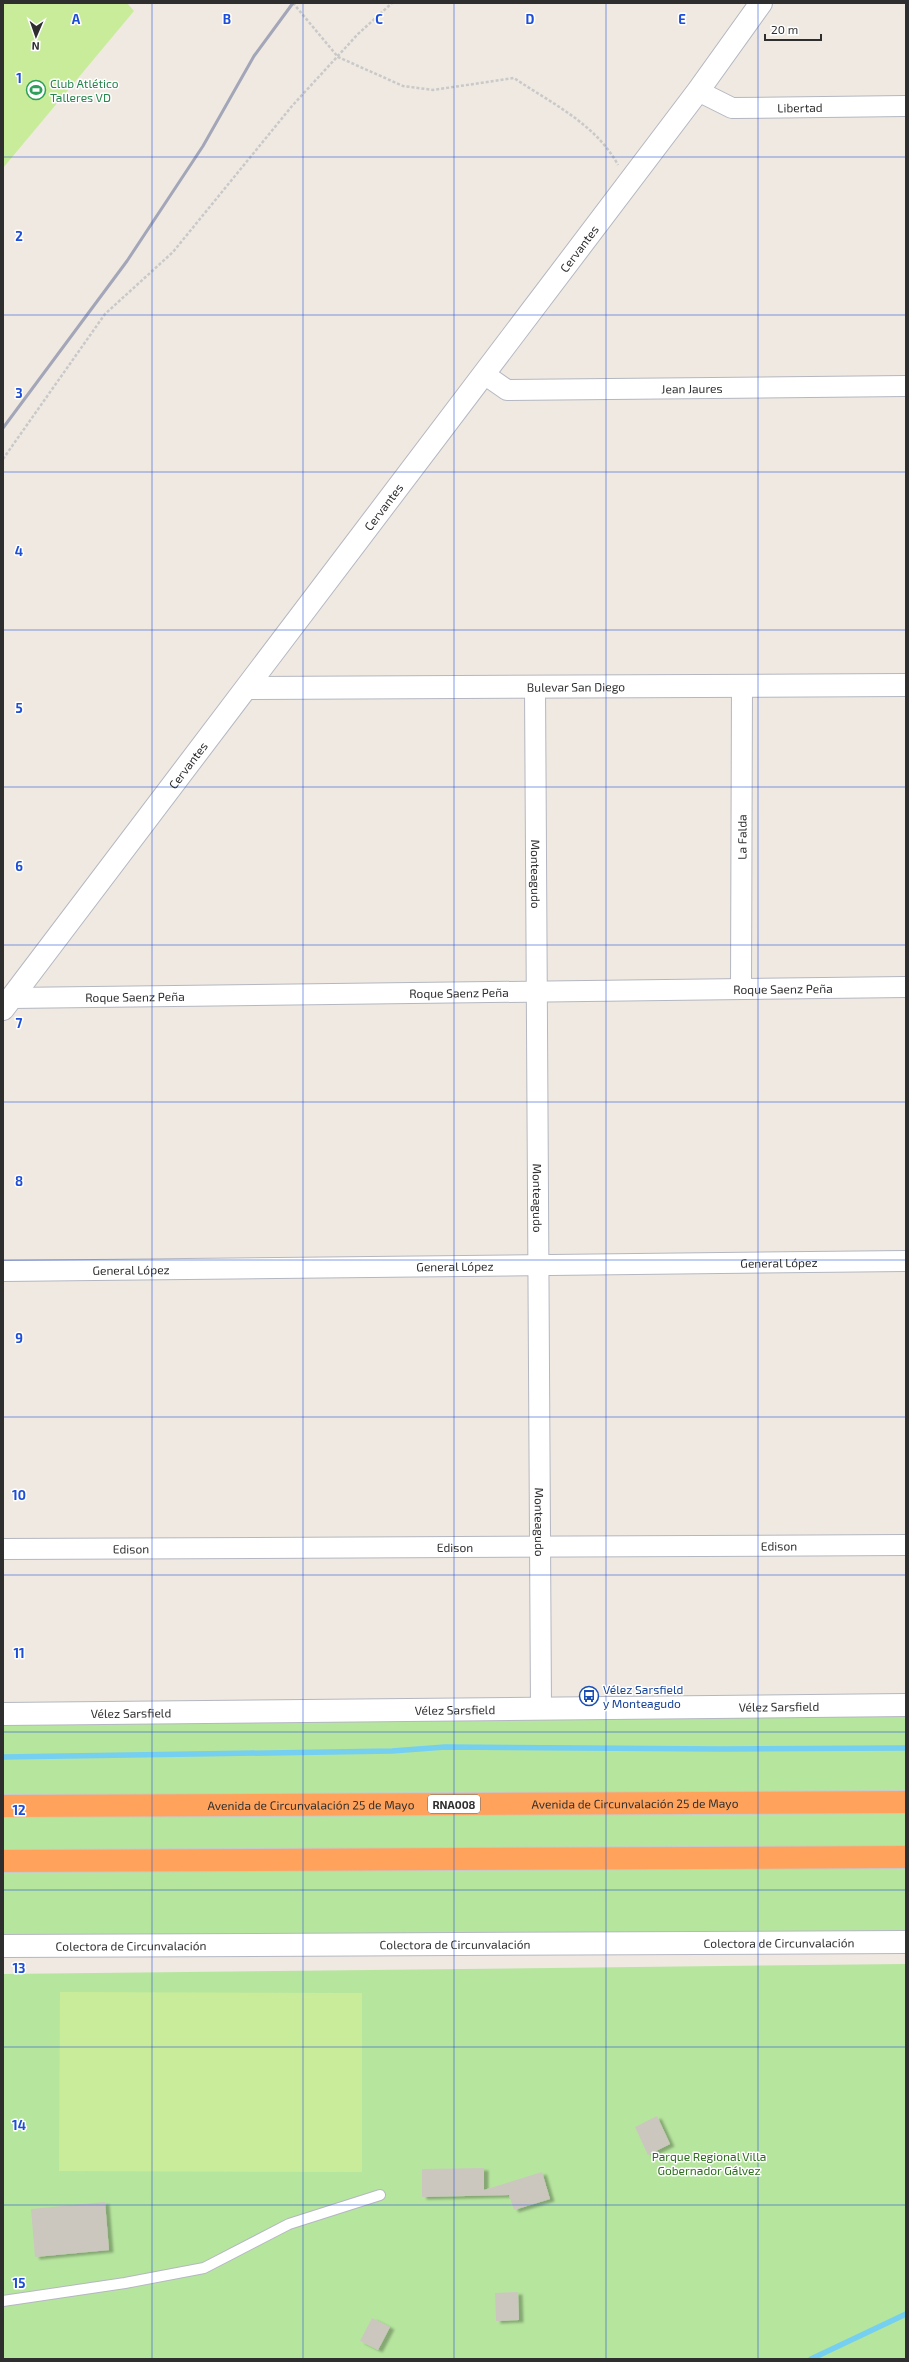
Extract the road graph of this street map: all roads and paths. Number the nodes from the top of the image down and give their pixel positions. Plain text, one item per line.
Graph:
1 (293, 3) edge
2 (392, 3) edge
3 (761, 3) edge
4 (338, 57) junction
5 (698, 91) junction
6 (906, 106) edge
7 (628, 183) junction
8 (484, 374) junction
9 (906, 386) edge
10 (3, 459) edge
11 (742, 685) junction
12 (906, 685) edge
13 (535, 686) junction
14 (247, 688) junction
15 (906, 987) edge
16 (741, 989) junction
17 (537, 991) junction
18 (7, 1003) edge
19 (906, 1261) edge
20 (539, 1264) junction
21 (3, 1270) edge
22 (906, 1545) edge
23 (540, 1547) junction
24 (3, 1549) edge
25 (906, 1705) edge
26 (541, 1709) junction
27 (3, 1714) edge
28 (906, 1802) edge
29 (3, 1806) edge
30 (906, 1857) edge
31 (3, 1861) edge
32 (906, 1942) edge
33 (3, 1946) edge
34 (380, 2195) dead end
35 (3, 2301) edge

1 - 4 path
2 - 4 path
3 - 5 street, Cervantes
4 - 7 path
4 - 10 path
5 - 6 street, Libertad
5 - 7 street, Cervantes
7 - 8 street, Cervantes
8 - 9 street, Jean Jaures
8 - 14 street, Cervantes
11 - 12 street, Bulevar San Diego
11 - 13 street, Bulevar San Diego
11 - 16 street, La Falda
13 - 14 street, Bulevar San Diego
13 - 17 street, Monteagudo
14 - 18 street, Cervantes
15 - 16 street, Roque Saenz Peña
16 - 17 street, Roque Saenz Peña
17 - 18 street, Roque Saenz Peña
17 - 20 street, Monteagudo
19 - 20 street, General López
20 - 21 street, General López
20 - 23 street, Monteagudo
22 - 23 street, Edison
23 - 24 street, Edison
23 - 26 street, Monteagudo
25 - 26 street, Vélez Sarsfield
26 - 27 street, Vélez Sarsfield
28 - 29 highway, Avenida de Circunvalación 25 de Mayo / RNA008
30 - 31 highway
32 - 33 street, Colectora de Circunvalación
34 - 35 lane

